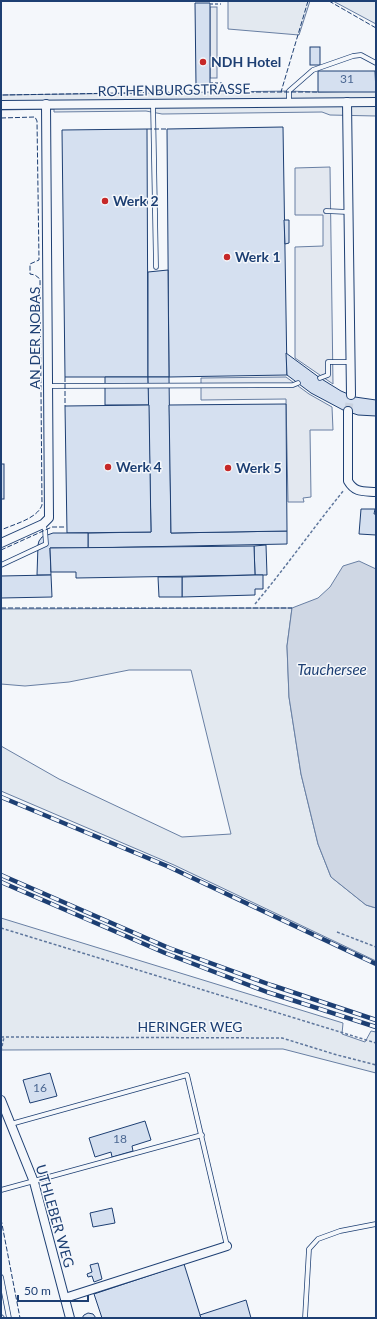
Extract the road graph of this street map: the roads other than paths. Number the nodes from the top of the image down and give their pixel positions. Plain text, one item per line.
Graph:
1 (376, 63) edge
2 (289, 102) junction
3 (347, 102) junction
4 (376, 102) edge
5 (154, 103) junction
6 (46, 104) junction
7 (1, 105) edge
8 (326, 212) dead end
9 (348, 212) junction
10 (156, 267) dead end
11 (350, 362) junction
12 (320, 378) dead end
13 (298, 383) dead end
14 (48, 386) junction
15 (351, 395) tunnel mouth
16 (348, 411) tunnel mouth
17 (376, 492) edge
18 (43, 524) junction
19 (1, 543) edge
20 (1, 565) edge
21 (1, 1100) edge
22 (11, 1124) junction
23 (202, 1135) junction
24 (34, 1182) junction
25 (1, 1190) edge
26 (376, 1224) edge
27 (227, 1246) joint
28 (1, 1277) edge
29 (65, 1298) junction
30 (9, 1318) edge
31 (70, 1318) edge
32 (305, 1318) edge

1 - 2 lane
2 - 3 street, ROTHENBURGSTRASSE
2 - 5 street, ROTHENBURGSTRASSE
3 - 4 street, ROTHENBURGSTRASSE
3 - 9 street
5 - 6 street, ROTHENBURGSTRASSE
5 - 10 lane
6 - 7 street, ROTHENBURGSTRASSE
6 - 14 street, AN DER NOBAS
8 - 9 lane
9 - 11 street
11 - 12 lane
11 - 15 street
13 - 14 lane
14 - 18 street, AN DER NOBAS
16 - 17 street
18 - 19 street
18 - 20 lane
21 - 22 street, UTHLEBER WEG
22 - 23 lane
22 - 24 street, UTHLEBER WEG
23 - 24 lane
23 - 27 lane
24 - 25 lane
24 - 29 street, UTHLEBER WEG
26 - 32 lane
27 - 29 street
28 - 30 lane
29 - 31 street, UTHLEBER WEG

